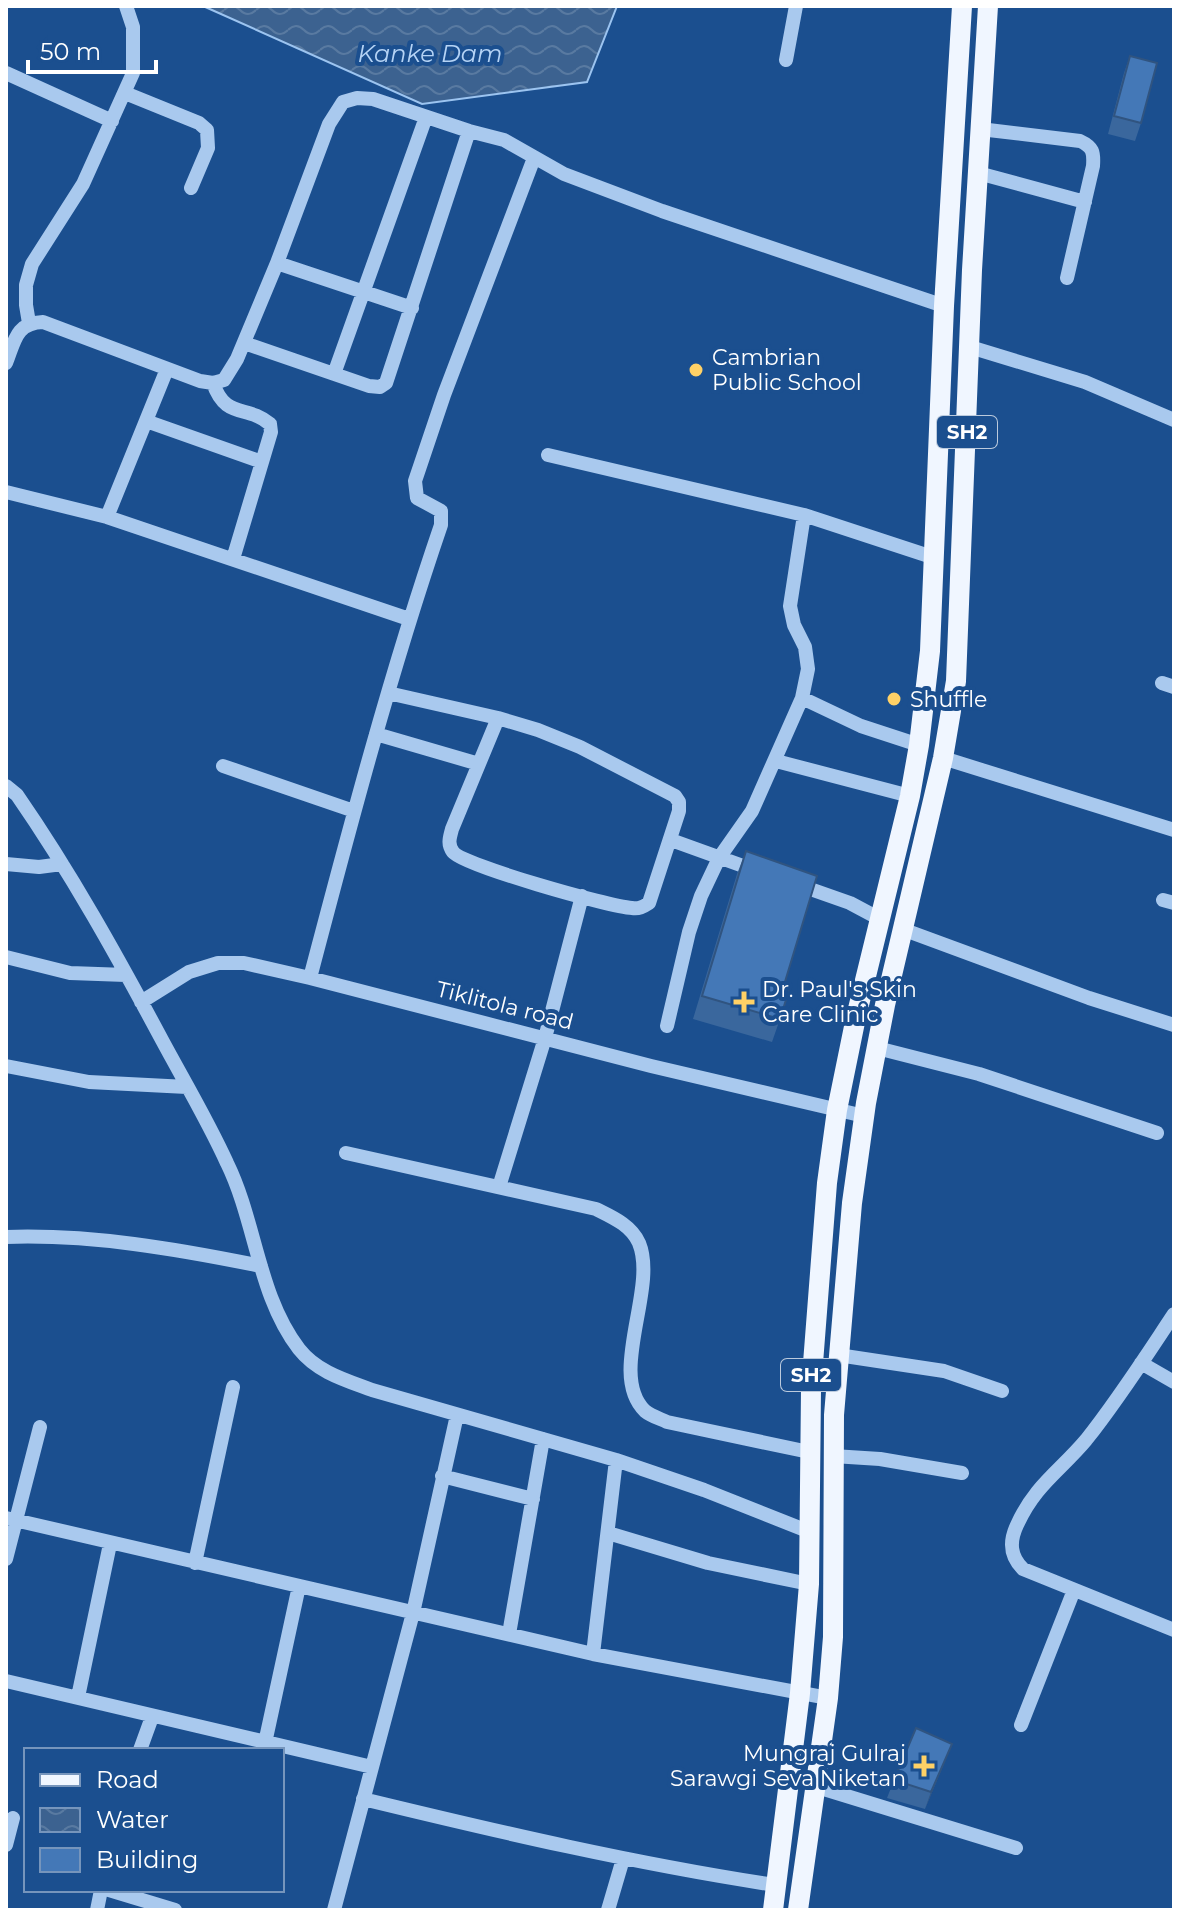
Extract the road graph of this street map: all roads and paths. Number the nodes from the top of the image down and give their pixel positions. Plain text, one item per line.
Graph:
1 (126, 6) edge
2 (796, 6) edge
3 (962, 6) edge
4 (988, 6) edge
5 (786, 60) dead end
6 (6, 73) edge
7 (125, 93) junction
8 (426, 117) junction
9 (112, 121) junction
10 (980, 129) junction
11 (469, 131) junction
12 (534, 158) junction
13 (978, 173) junction
14 (191, 188) dead end
15 (1085, 202) junction
16 (277, 263) junction
17 (1067, 278) dead end
18 (365, 292) junction
19 (944, 306) junction
20 (412, 308) junction
21 (29, 323) junction
22 (244, 343) junction
23 (970, 347) junction
24 (6, 363) edge
25 (167, 369) junction
26 (334, 374) junction
27 (213, 383) junction
28 (1174, 420) edge
29 (146, 421) junction
30 (548, 455) dead end
31 (262, 462) junction
32 (6, 492) edge
33 (804, 515) junction
34 (107, 517) junction
35 (932, 557) junction
36 (233, 559) junction
37 (409, 619) junction
38 (388, 693) junction
39 (802, 698) junction
40 (498, 718) junction
41 (376, 734) junction
42 (919, 745) junction
43 (943, 758) junction
44 (776, 761) junction
45 (479, 764) junction
46 (223, 766) dead end
47 (6, 786) edge
48 (910, 796) junction
49 (354, 811) junction
50 (1174, 830) edge
51 (671, 840) junction
52 (719, 858) junction
53 (6, 864) edge
54 (62, 864) junction
55 (582, 896) junction
56 (880, 919) junction
57 (902, 929) junction
58 (6, 957) edge
59 (126, 975) junction
60 (310, 978) junction
61 (141, 1002) junction
62 (1174, 1025) edge
63 (667, 1026) dead end
64 (545, 1038) junction
65 (877, 1048) junction
66 (6, 1066) edge
67 (187, 1087) junction
68 (837, 1110) junction
69 (864, 1116) junction
70 (1157, 1133) dead end
71 (346, 1153) dead end
72 (499, 1187) junction
73 (6, 1237) edge
74 (261, 1266) junction
75 (1174, 1314) edge
76 (838, 1355) junction
77 (1141, 1363) junction
78 (1174, 1382) edge
79 (233, 1387) dead end
80 (1002, 1391) dead end
81 (457, 1415) junction
82 (40, 1427) dead end
83 (543, 1439) junction
84 (809, 1452) junction
85 (833, 1456) junction
86 (616, 1460) junction
87 (962, 1473) dead end
88 (442, 1476) junction
89 (533, 1499) junction
90 (11, 1520) edge
91 (810, 1532) junction
92 (608, 1533) junction
93 (110, 1544) junction
94 (6, 1559) edge
95 (195, 1563) junction
96 (809, 1584) junction
97 (299, 1586) junction
98 (1074, 1590) junction
99 (413, 1613) junction
100 (1174, 1630) edge
101 (509, 1634) junction
102 (593, 1654) junction
103 (6, 1681) edge
104 (800, 1693) junction
105 (78, 1697) junction
106 (828, 1698) junction
107 (152, 1717) junction
108 (1021, 1725) dead end
109 (265, 1743) junction
110 (141, 1748) edge
111 (372, 1767) junction
112 (814, 1786) junction
113 (363, 1799) junction
114 (15, 1819) edge
115 (6, 1845) edge
116 (1016, 1848) dead end
117 (623, 1859) junction
118 (775, 1885) junction
119 (116, 1892) edge
120 (175, 1910) edge
121 (334, 1910) edge
122 (608, 1910) edge
123 (773, 1910) edge
124 (798, 1910) edge

1 - 7 street
2 - 5 street
3 - 19 main road, SH2
4 - 10 main road, SH2
6 - 9 street
7 - 9 street
7 - 14 street
8 - 11 street
8 - 16 street
8 - 18 street
9 - 21 street
10 - 13 main road, SH2
10 - 15 street
11 - 12 street
11 - 20 street
12 - 19 street
12 - 37 street
13 - 15 street
13 - 23 main road, SH2
15 - 17 street
16 - 18 street
16 - 22 street
18 - 20 street
18 - 26 street
19 - 35 main road, SH2
20 - 26 street
21 - 24 street
21 - 25 street
22 - 26 street
22 - 27 street
23 - 28 street
23 - 43 main road, SH2
25 - 27 street
25 - 29 street
27 - 31 street
29 - 31 street
29 - 34 street
30 - 33 street
31 - 36 street
32 - 34 street
33 - 35 street
33 - 39 street
34 - 36 street
35 - 42 main road, SH2
36 - 37 street
37 - 38 street
38 - 40 street
38 - 41 street
39 - 42 street
39 - 44 street
40 - 45 street
40 - 51 street
41 - 45 street
41 - 49 street
42 - 48 main road, SH2
43 - 50 street
43 - 57 main road, SH2
44 - 48 street
44 - 52 street
45 - 55 street
46 - 49 street
47 - 54 street
48 - 56 main road, SH2
49 - 60 street
51 - 52 street
51 - 55 street
52 - 56 street
52 - 63 street
53 - 54 street
54 - 59 street
55 - 64 street
56 - 68 main road, SH2
57 - 62 street
57 - 65 main road, SH2
58 - 59 street
59 - 61 street
60 - 61 street, Tiklitola road
60 - 64 street, Tiklitola road
61 - 67 street
64 - 68 street, Tiklitola road
64 - 72 street
65 - 69 main road, SH2
65 - 70 street
66 - 67 street
67 - 74 street
68 - 69 street, Tiklitola road
68 - 84 main road, SH2
69 - 76 main road, SH2
71 - 72 street
72 - 84 street
73 - 74 street
74 - 81 street
75 - 77 street
76 - 80 street
76 - 85 main road, SH2
77 - 78 street
77 - 98 street
79 - 95 street
81 - 83 street
81 - 88 street
82 - 90 street
83 - 86 street
83 - 89 street
84 - 91 main road, SH2
85 - 87 street
85 - 106 main road, SH2
86 - 91 street
86 - 92 street
88 - 89 street
88 - 99 street
89 - 101 street
90 - 93 street
90 - 94 street
91 - 96 main road, SH2
92 - 96 street
92 - 102 street
93 - 95 street
93 - 105 street
95 - 97 street
96 - 104 main road, SH2
97 - 99 street
97 - 109 street
98 - 100 street
98 - 108 street
99 - 101 street
99 - 111 street
101 - 102 street
102 - 104 street
103 - 105 street
104 - 106 street
104 - 118 main road, SH2
105 - 107 street
106 - 112 main road, SH2
107 - 109 street
107 - 110 street
109 - 111 street
111 - 113 street
112 - 116 street
112 - 124 main road, SH2
113 - 117 street
113 - 121 street
114 - 115 street
117 - 118 street
117 - 122 street
118 - 123 main road, SH2
119 - 120 street

